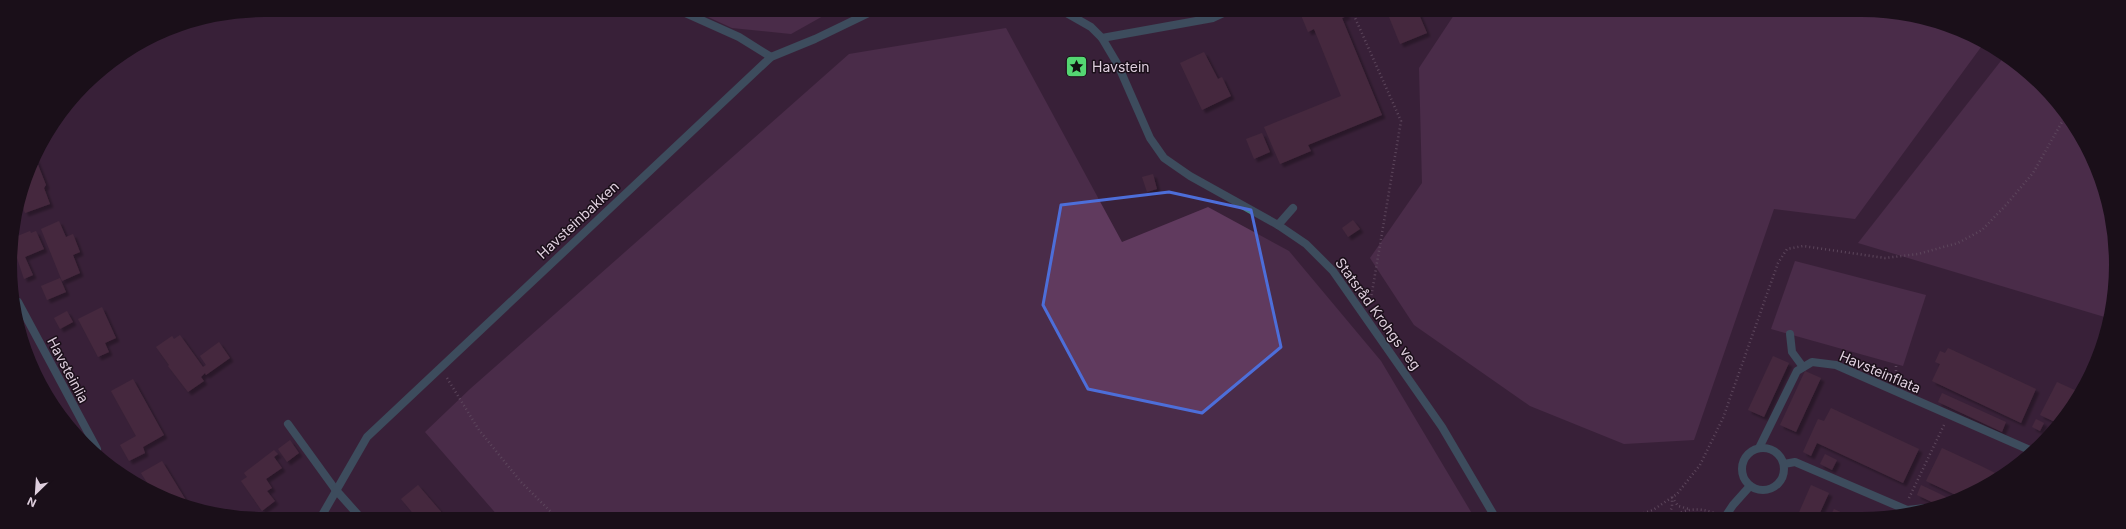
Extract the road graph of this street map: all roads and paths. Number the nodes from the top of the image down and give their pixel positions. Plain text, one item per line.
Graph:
1 (694, 17) edge
2 (861, 17) edge
3 (1074, 17) edge
4 (1215, 17) edge
5 (1354, 17) edge
6 (1102, 38) junction
7 (771, 57) junction
8 (2063, 121) edge
9 (1293, 208) dead end
10 (1278, 225) junction
11 (21, 308) edge
12 (1368, 320) junction
13 (1790, 334) dead end
14 (1803, 367) junction
15 (441, 368) junction
16 (1949, 416) junction
17 (288, 424) dead end
18 (94, 445) edge
19 (1759, 448) junction
20 (2027, 450) edge
21 (1784, 464) junction
22 (1750, 486) junction
23 (335, 489) junction
24 (1672, 497) junction
25 (1909, 498) dead end
26 (1903, 508) edge
27 (1691, 510) junction
28 (324, 512) edge
29 (356, 512) edge
30 (551, 512) edge
31 (1492, 512) edge
32 (1647, 512) edge
33 (1670, 512) edge
34 (1685, 512) edge
35 (1709, 512) edge
36 (1725, 512) edge

1 - 7 street
2 - 7 street, Havsteinbakken
3 - 6 street, Statsråd Krohgs veg
4 - 6 street
5 - 12 path
6 - 10 street, Statsråd Krohgs veg
7 - 15 street, Havsteinbakken
8 - 24 path
9 - 10 street
10 - 12 street, Statsråd Krohgs veg
11 - 18 street, Havsteinlia
12 - 31 street, Statsråd Krohgs veg
13 - 14 street
14 - 16 street, Havsteinflata
14 - 19 street
15 - 23 street, Havsteinbakken
15 - 30 path
16 - 20 street, Havsteinflata
16 - 25 path
17 - 23 street
19 - 21 street
19 - 22 street
21 - 22 street
21 - 26 street
22 - 36 street
23 - 28 street, Havsteinbakken
23 - 29 street
24 - 27 path
24 - 32 path
24 - 33 path
27 - 34 path
27 - 35 path

